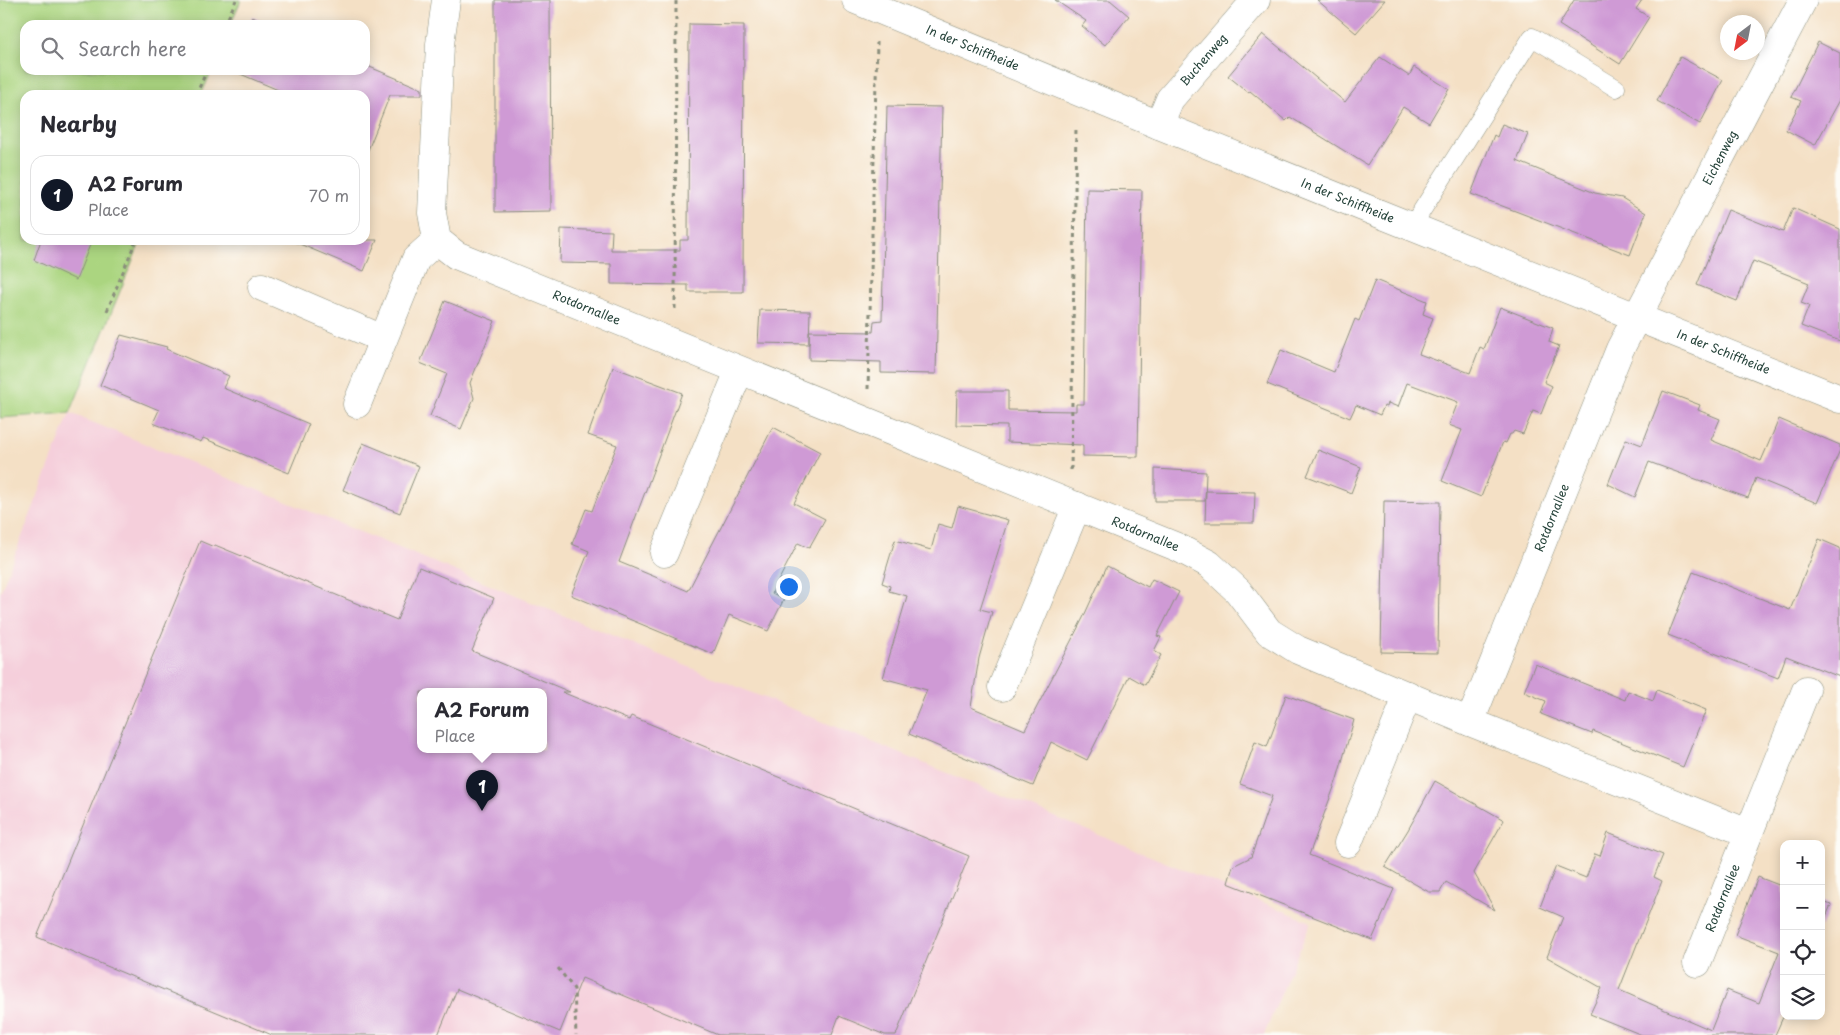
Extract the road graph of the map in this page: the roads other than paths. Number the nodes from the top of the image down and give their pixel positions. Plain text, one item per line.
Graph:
1 (446, 0) edge
2 (1256, 0) edge
3 (1802, 0) edge
4 (867, 4) edge
5 (1616, 88) dead end
6 (1159, 125) junction
7 (1412, 226) junction
8 (437, 240) junction
9 (262, 287) dead end
10 (1638, 317) junction
11 (383, 339) junction
12 (739, 371) junction
13 (1840, 399) edge
14 (357, 404) dead end
15 (1074, 504) junction
16 (664, 553) dead end
17 (1002, 687) dead end
18 (1806, 690) dead end
19 (1408, 696) junction
20 (1470, 722) junction
21 (1748, 833) junction
22 (1348, 843) dead end
23 (1697, 963) dead end

1 - 8 street
2 - 6 street, Buchenweg
3 - 10 street, Eichenweg
4 - 6 street, In der Schiffheide
5 - 7 lane
6 - 7 street, In der Schiffheide
7 - 10 street, In der Schiffheide
8 - 11 street
8 - 12 street, Rotdornallee
9 - 11 street
10 - 13 street, In der Schiffheide
10 - 20 street, Rotdornallee
11 - 14 street
12 - 15 street, Rotdornallee
12 - 16 street
15 - 17 street
15 - 19 street, Rotdornallee
18 - 21 street, Rotdornallee
19 - 20 street, Rotdornallee
19 - 22 street
20 - 21 street, Rotdornallee
21 - 23 street, Rotdornallee

